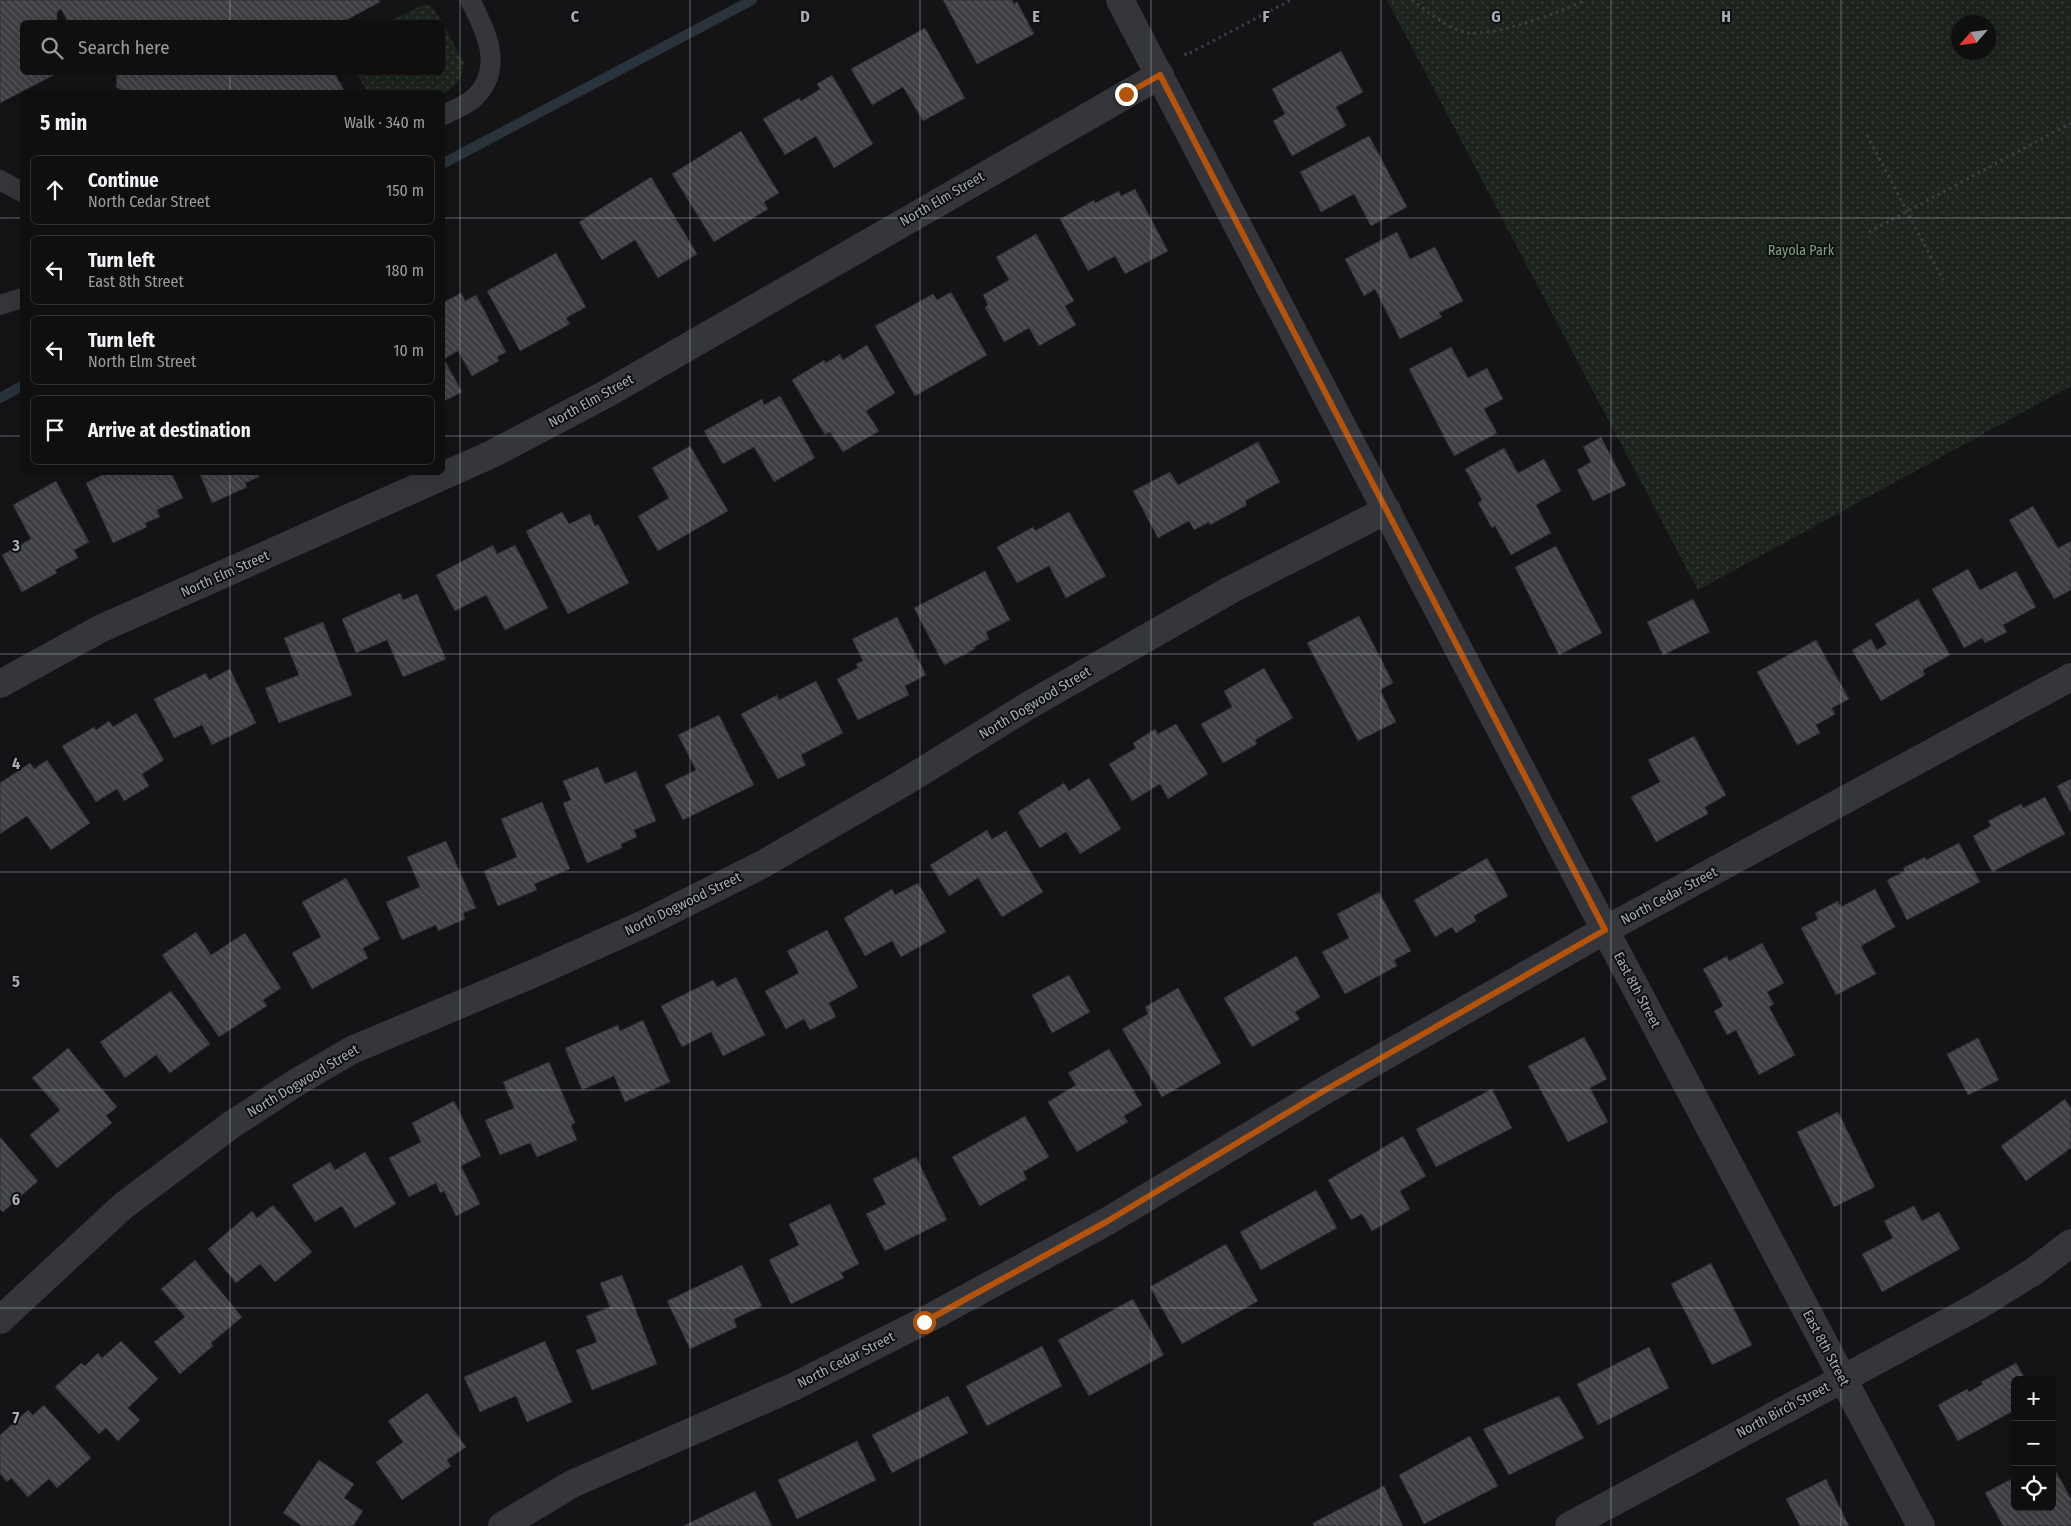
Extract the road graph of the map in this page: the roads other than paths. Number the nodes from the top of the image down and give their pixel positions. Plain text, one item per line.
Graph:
1 (470, 0) edge
2 (1120, 0) edge
3 (1160, 75) junction
4 (445, 114) edge
5 (0, 180) edge
6 (20, 191) edge
7 (20, 299) edge
8 (0, 305) edge
9 (1387, 510) junction
10 (2071, 677) edge
11 (0, 684) edge
12 (1605, 930) junction
13 (2071, 1244) edge
14 (0, 1320) edge
15 (1842, 1379) junction
16 (502, 1526) edge
17 (1569, 1526) edge
18 (1921, 1526) edge

1 - 4 lane
2 - 3 street, East 8th Street
3 - 9 street, East 8th Street
3 - 11 street, North Elm Street
5 - 6 lane
7 - 8 lane
9 - 12 street, East 8th Street
9 - 14 street, North Dogwood Street
10 - 12 street, North Cedar Street
12 - 15 street, East 8th Street
12 - 16 street, North Cedar Street
13 - 15 street, North Birch Street
15 - 17 street, North Birch Street
15 - 18 street, East 8th Street

